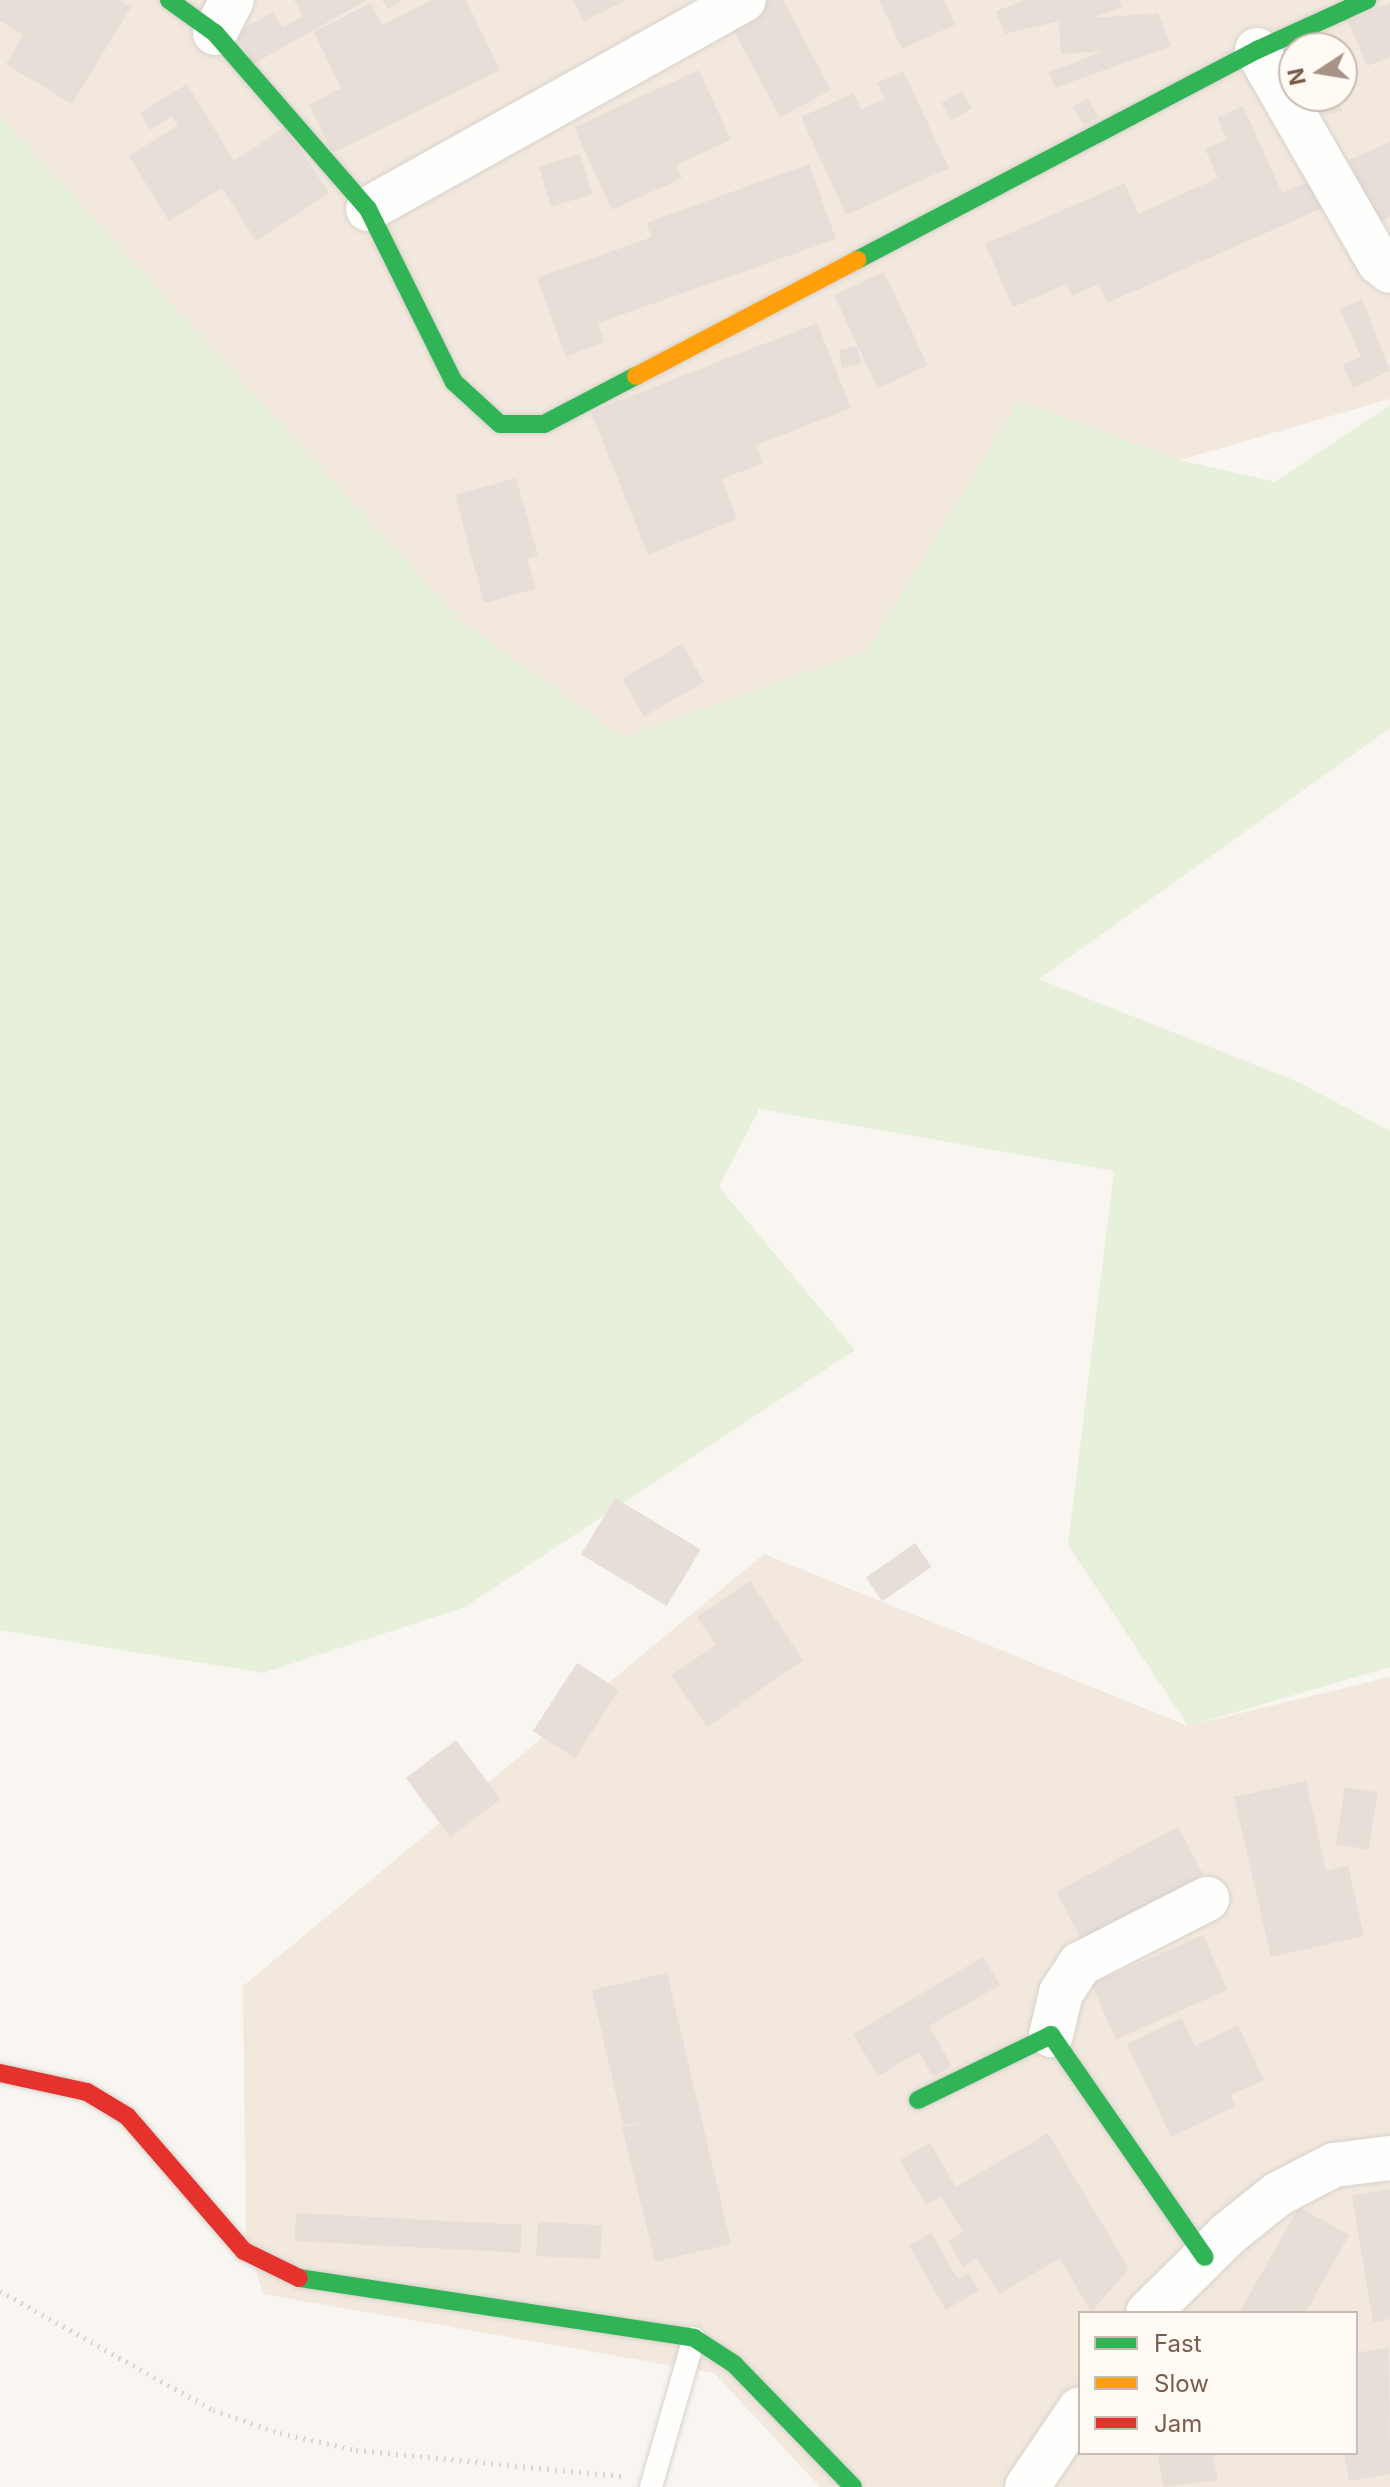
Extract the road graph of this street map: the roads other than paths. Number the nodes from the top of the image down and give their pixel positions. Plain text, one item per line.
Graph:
1 (169, 0) edge
2 (744, 0) edge
3 (1367, 0) edge
4 (224, 16) edge
5 (1257, 50) junction
6 (368, 209) junction
7 (1390, 271) edge
8 (1207, 1899) dead end
9 (1051, 2035) junction
10 (0, 2073) edge
11 (918, 2100) dead end
12 (1390, 2158) edge
13 (1205, 2257) junction
14 (1150, 2311) edge
15 (694, 2338) junction
16 (1078, 2412) edge
17 (652, 2483) edge
18 (853, 2487) edge
19 (1027, 2487) edge

1 - 4 street
2 - 6 street
3 - 5 street
4 - 6 street
5 - 6 street
5 - 7 street
8 - 9 street
9 - 11 street
9 - 13 street
10 - 15 street
12 - 13 street
13 - 14 street
15 - 17 lane
15 - 18 street
16 - 19 street

